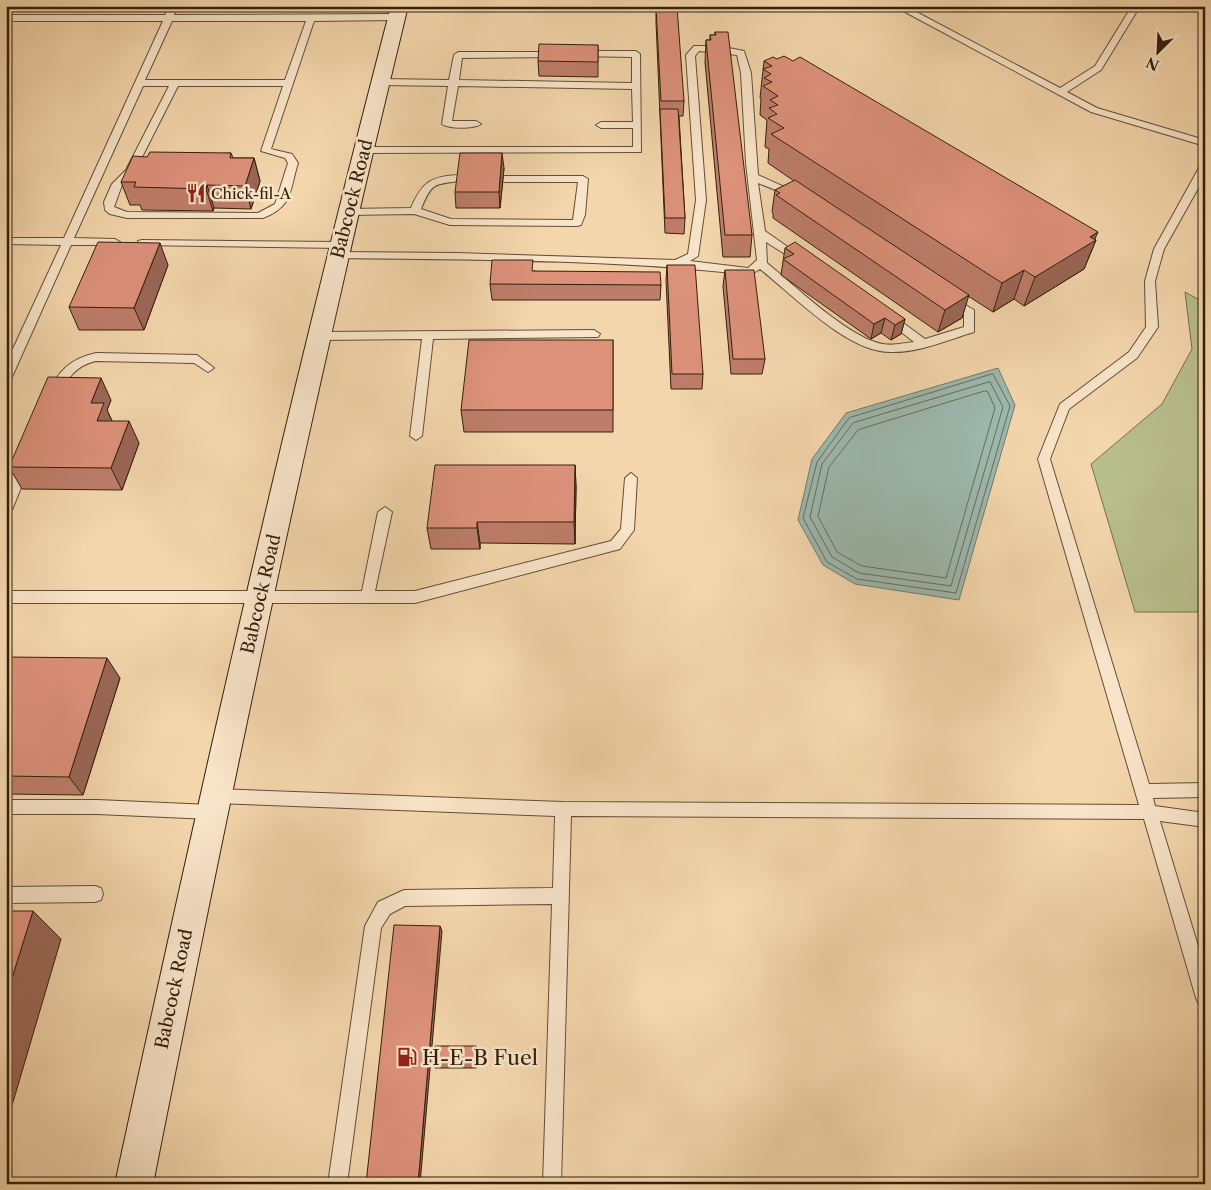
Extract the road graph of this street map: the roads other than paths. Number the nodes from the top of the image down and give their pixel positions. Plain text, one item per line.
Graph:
1 (174, 6) edge
2 (898, 6) edge
3 (1136, 6) edge
4 (399, 11) edge
5 (6, 18) edge
6 (169, 18) junction
7 (311, 18) junction
8 (380, 82) junction
9 (175, 83) junction
10 (289, 83) junction
11 (140, 84) junction
12 (453, 84) junction
13 (637, 86) junction
14 (1062, 91) junction
15 (476, 124) dead end
16 (637, 124) junction
17 (601, 125) dead end
18 (1205, 143) edge
19 (364, 150) junction
20 (1205, 166) edge
21 (753, 177) junction
22 (459, 178) edge
23 (504, 179) dead end
24 (809, 202) edge
25 (415, 211) junction
26 (348, 212) junction
27 (760, 233) junction
28 (6, 241) edge
29 (68, 242) junction
30 (339, 250) junction
31 (760, 263) junction
32 (676, 264) junction
33 (808, 264) edge
34 (938, 291) edge
35 (879, 310) edge
36 (594, 334) dead end
37 (428, 335) junction
38 (320, 336) junction
39 (924, 344) junction
40 (208, 368) dead end
41 (6, 377) edge
42 (49, 404) edge
43 (416, 436) dead end
44 (28, 457) edge
45 (631, 478) dead end
46 (6, 510) edge
47 (385, 512) dead end
48 (6, 597) edge
49 (260, 598) junction
50 (367, 598) junction
51 (1205, 790) edge
52 (1143, 791) junction
53 (213, 804) junction
54 (6, 807) edge
55 (563, 810) junction
56 (1150, 812) junction
57 (1205, 820) edge
58 (95, 894) dead end
59 (6, 895) edge
60 (561, 896) junction
61 (1205, 998) edge
62 (134, 1184) edge
63 (338, 1184) edge
64 (552, 1184) edge

1 - 6 lane
2 - 14 lane
3 - 14 lane
4 - 7 lane
4 - 8 main road, Babcock Road
5 - 6 lane
6 - 7 lane
6 - 11 lane
7 - 10 lane
8 - 12 lane
8 - 19 main road, Babcock Road
9 - 10 lane
9 - 10 lane
9 - 11 lane
11 - 29 lane
12 - 13 lane
12 - 13 lane
12 - 15 lane
13 - 16 lane
14 - 18 lane
16 - 17 lane
16 - 19 lane
19 - 26 main road, Babcock Road
20 - 52 lane
21 - 24 lane
21 - 27 lane
21 - 32 lane
22 - 25 lane
23 - 25 lane
25 - 26 lane
26 - 30 main road, Babcock Road
27 - 31 lane
27 - 33 lane
28 - 29 lane
29 - 30 lane
29 - 41 lane
30 - 32 lane
30 - 38 main road, Babcock Road
31 - 32 lane
31 - 39 lane
34 - 39 lane
35 - 39 lane
36 - 37 lane
37 - 38 lane
37 - 43 lane
38 - 49 main road, Babcock Road
40 - 42 lane
44 - 46 lane
45 - 50 lane
47 - 50 lane
48 - 49 lane
49 - 50 lane
49 - 53 main road, Babcock Road
51 - 52 lane
52 - 56 lane
53 - 54 lane
53 - 55 lane
53 - 62 main road, Babcock Road
55 - 56 lane
55 - 60 lane
56 - 57 lane
56 - 61 lane
58 - 59 lane
60 - 63 lane
60 - 64 lane

